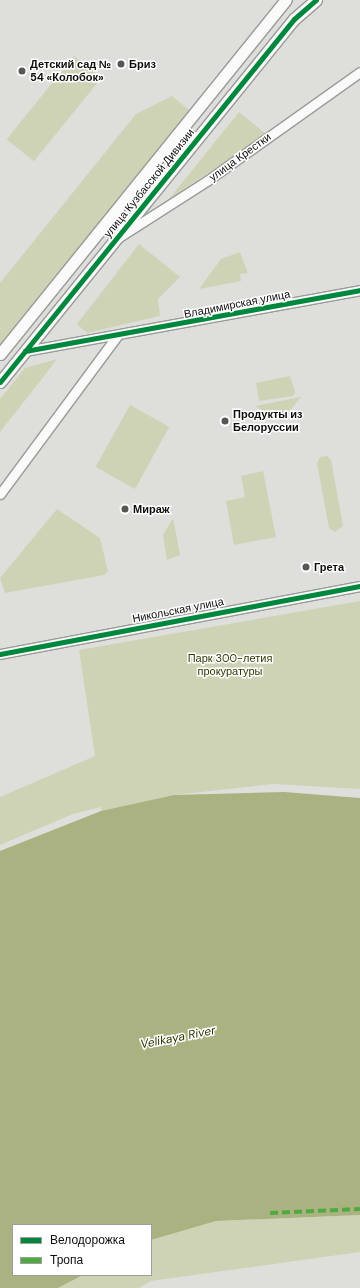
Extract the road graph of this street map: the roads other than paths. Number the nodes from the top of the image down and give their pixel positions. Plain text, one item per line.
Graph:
1 (286, 0) edge
2 (316, 0) edge
3 (360, 72) edge
4 (118, 238) junction
5 (360, 290) edge
6 (118, 336) junction
7 (25, 351) junction
8 (0, 354) edge
9 (0, 382) edge
10 (0, 494) edge
11 (360, 586) edge
12 (0, 654) edge

1 - 8 street, улица Кузбасской Дивизии
2 - 4 street, улица Кузбасской Дивизии
3 - 4 street, улица Крестки
4 - 7 street, улица Кузбасской Дивизии
5 - 6 street, Владимирская улица
6 - 7 street, Владимирская улица
6 - 10 street
7 - 9 street, улица Кузбасской Дивизии
11 - 12 street, Никольская улица

